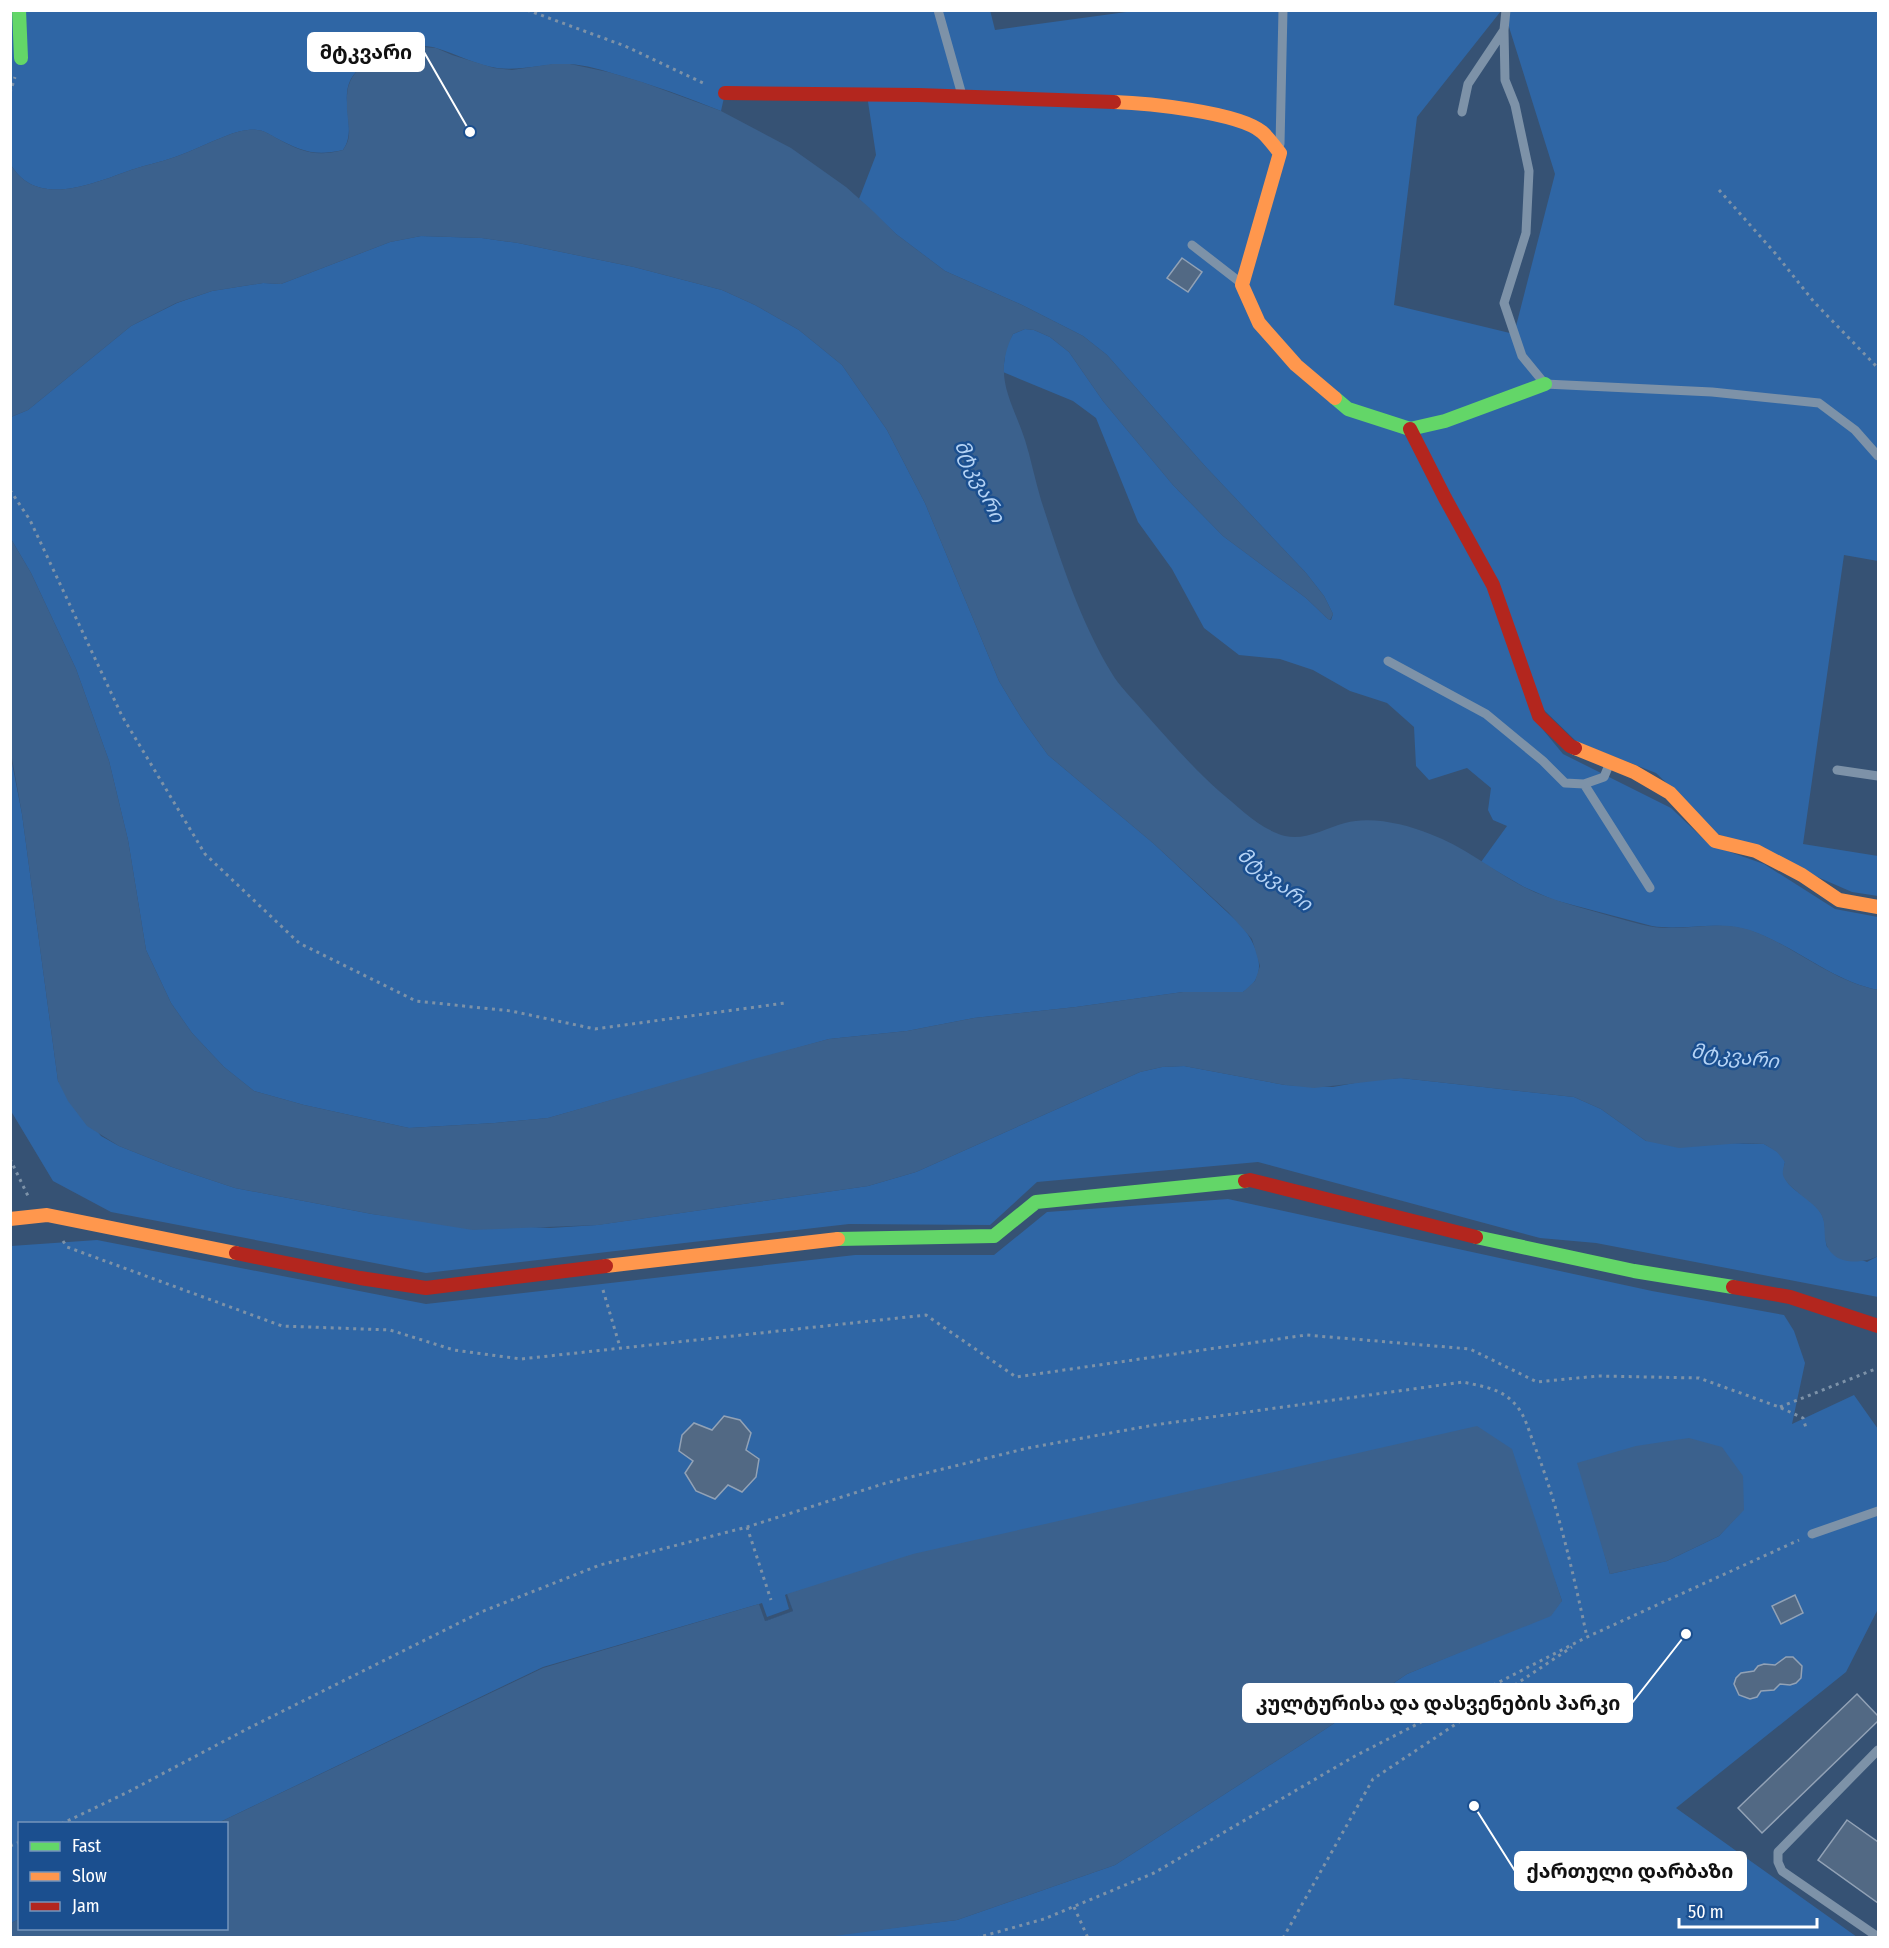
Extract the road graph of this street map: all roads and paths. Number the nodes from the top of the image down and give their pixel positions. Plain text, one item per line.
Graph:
1 (19, 10) edge
2 (527, 10) edge
3 (938, 10) edge
4 (1282, 10) edge
5 (1506, 10) edge
6 (1504, 30) junction
7 (21, 58) dead end
8 (725, 93) joint
9 (963, 97) junction
10 (1462, 112) dead end
11 (1280, 153) junction
12 (1719, 190) dead end
13 (1192, 246) dead end
14 (1242, 285) junction
15 (1878, 368) edge
16 (1545, 384) junction
17 (1410, 429) junction
18 (1878, 456) edge
19 (10, 490) edge
20 (1388, 661) dead end
21 (1610, 762) junction
22 (1837, 770) dead end
23 (1878, 776) edge
24 (1584, 784) junction
25 (1650, 888) dead end
26 (1878, 907) edge
27 (785, 1004) dead end
28 (10, 1160) edge
29 (47, 1215) junction
30 (10, 1218) edge
31 (62, 1239) dead end
32 (597, 1268) junction
33 (1878, 1326) edge
34 (620, 1347) junction
35 (1878, 1368) edge
36 (1779, 1407) junction
37 (1806, 1428) dead end
38 (1878, 1511) edge
39 (747, 1527) junction
40 (1812, 1534) joint
41 (771, 1600) dead end
42 (1587, 1638) junction
43 (1878, 1750) edge
44 (65, 1822) edge
45 (1074, 1906) junction
46 (1878, 1937) edge
47 (976, 1938) edge
48 (1088, 1938) edge
49 (1283, 1938) edge

1 - 7 street
2 - 8 path
3 - 9 lane
4 - 11 lane
5 - 6 lane
6 - 10 lane
6 - 16 lane
8 - 9 street
9 - 11 street
11 - 14 street
12 - 15 path
13 - 14 lane
14 - 17 street
16 - 17 street
16 - 18 lane
17 - 21 street
19 - 27 path
20 - 24 lane
21 - 24 lane
21 - 26 street
22 - 23 lane
24 - 25 lane
28 - 29 path
29 - 30 street
29 - 32 street
31 - 34 path
32 - 33 street
32 - 34 path
34 - 36 path
35 - 36 path
36 - 37 path
38 - 40 lane
39 - 41 path
39 - 42 path
39 - 44 path
40 - 42 path
42 - 45 path
42 - 49 path
43 - 46 lane
45 - 47 path
45 - 48 path

